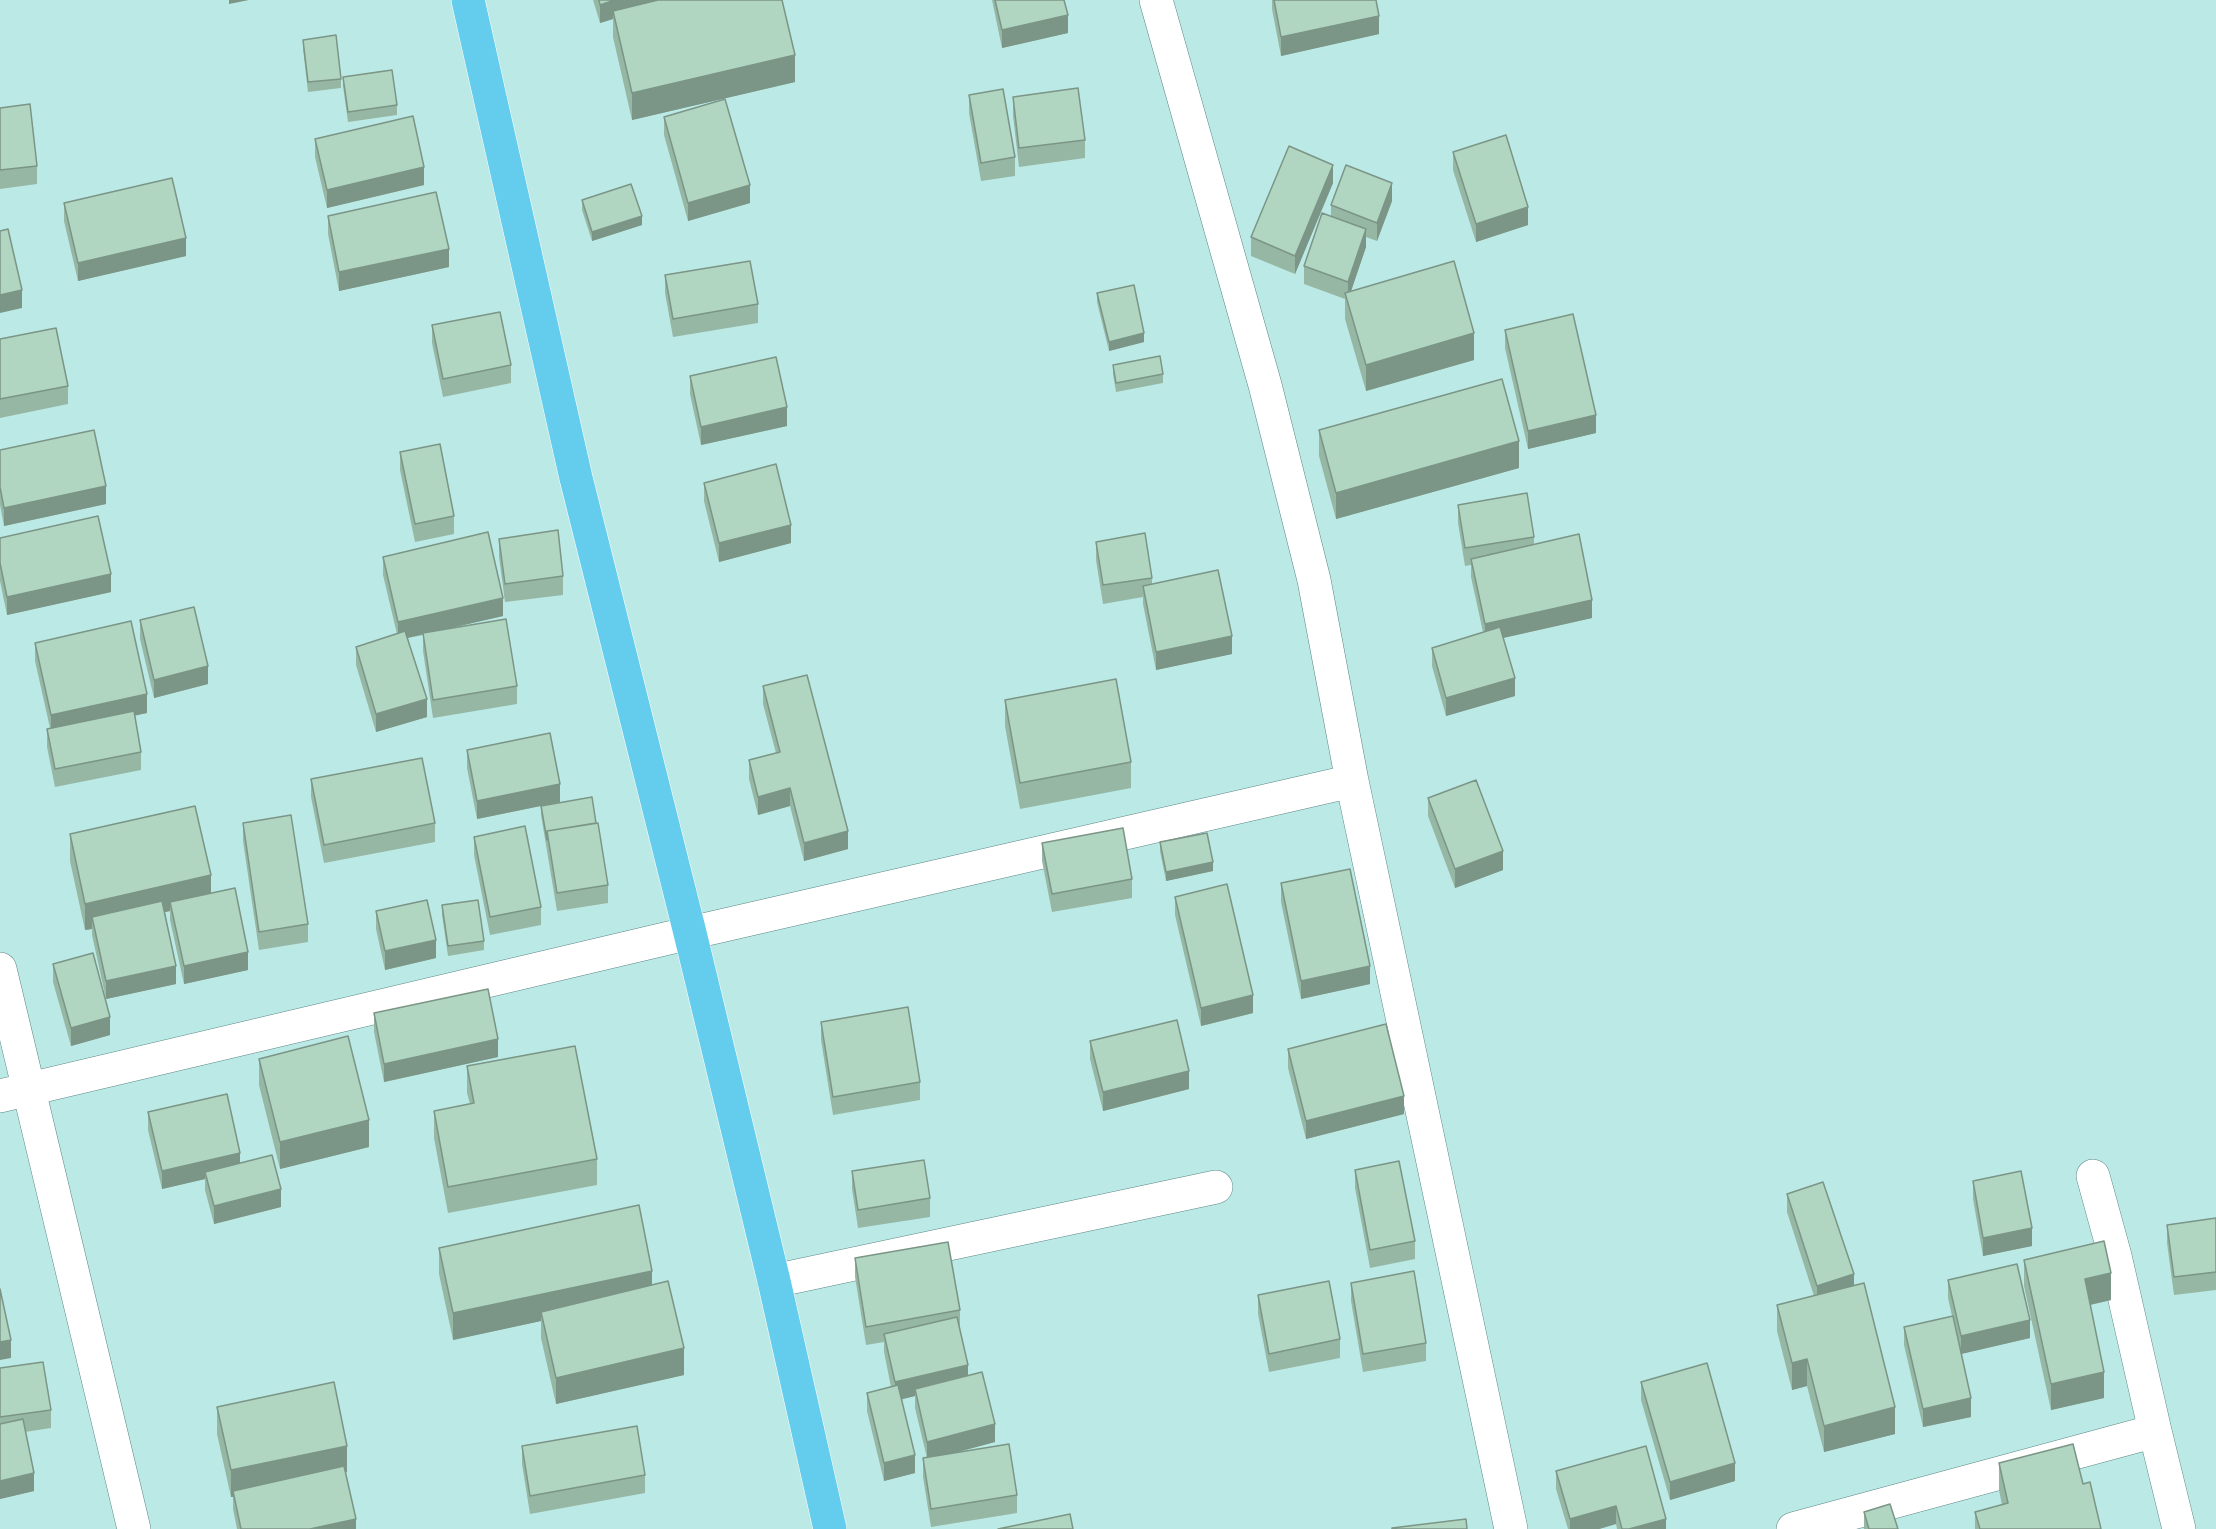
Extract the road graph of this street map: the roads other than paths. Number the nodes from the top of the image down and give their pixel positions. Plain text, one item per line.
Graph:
1 (468, 0) edge
2 (1155, 0) edge
3 (1352, 781) junction
4 (690, 933) junction
5 (0, 969) edge
6 (14, 1092) edge
7 (2093, 1176) dead end
8 (1215, 1187) dead end
9 (774, 1281) junction
10 (2155, 1431) junction
11 (134, 1529) edge
12 (830, 1529) edge
13 (1511, 1529) edge
14 (1793, 1529) edge
15 (2180, 1529) edge

1 - 4 highway
2 - 3 street
3 - 4 street
3 - 13 street
4 - 6 street
4 - 9 highway
5 - 6 street
6 - 11 street
7 - 10 street
8 - 9 street
9 - 12 highway
10 - 14 street
10 - 15 street

